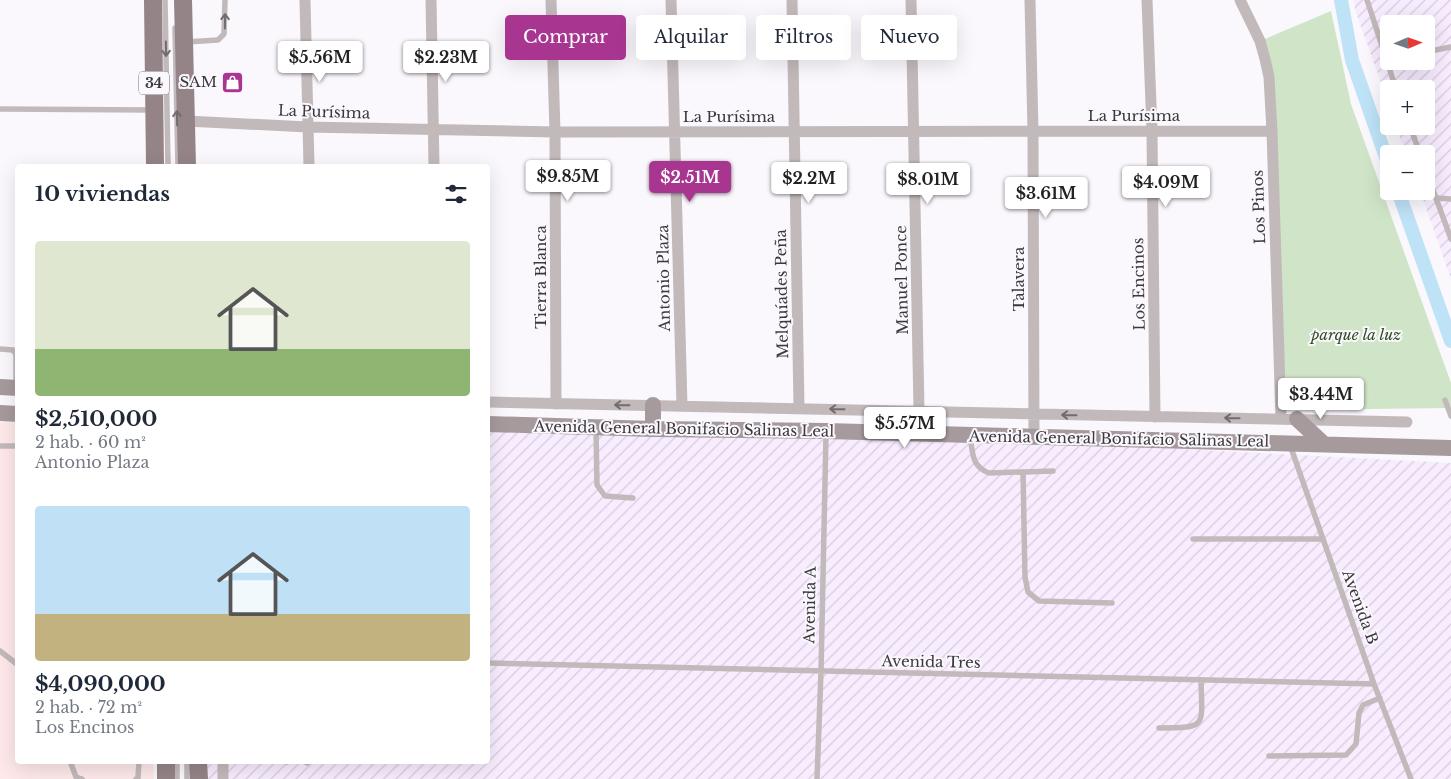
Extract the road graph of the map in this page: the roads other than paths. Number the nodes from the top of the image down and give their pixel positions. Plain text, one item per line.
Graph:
1 (153, 0) edge
2 (165, 0) edge
3 (183, 0) edge
4 (225, 0) edge
5 (305, 0) edge
6 (431, 0) edge
7 (551, 0) edge
8 (671, 0) edge
9 (792, 0) edge
10 (911, 0) edge
11 (1030, 0) edge
12 (1147, 0) edge
13 (1240, 0) edge
14 (1368, 0) edge
15 (175, 20) dead end
16 (1380, 38) edge
17 (184, 42) junction
18 (1451, 47) edge
19 (1435, 50) edge
20 (0, 109) edge
21 (154, 110) junction
22 (186, 121) junction
23 (308, 127) junction
24 (434, 130) junction
25 (1033, 131) junction
26 (1152, 131) junction
27 (1272, 131) junction
28 (555, 132) junction
29 (675, 132) junction
30 (794, 132) junction
31 (914, 132) junction
32 (155, 164) edge
33 (168, 164) edge
34 (178, 164) edge
35 (187, 164) edge
36 (309, 164) edge
37 (434, 164) edge
38 (1436, 198) joint
39 (1451, 199) edge
40 (1449, 229) edge
41 (1451, 239) edge
42 (0, 350) edge
43 (15, 353) edge
44 (15, 361) edge
45 (11, 388) edge
46 (1445, 400) dead end
47 (490, 402) edge
48 (556, 404) junction
49 (653, 405) junction
50 (682, 406) junction
51 (799, 408) junction
52 (919, 410) junction
53 (0, 413) edge
54 (15, 414) edge
55 (1034, 414) junction
56 (1451, 416) edge
57 (1155, 417) junction
58 (1281, 419) junction
59 (1297, 419) junction
60 (1407, 422) dead end
61 (490, 424) edge
62 (596, 427) junction
63 (653, 429) junction
64 (826, 432) junction
65 (970, 436) junction
66 (1034, 438) junction
67 (1289, 443) junction
68 (1324, 444) junction
69 (0, 446) edge
70 (15, 446) edge
71 (1451, 448) edge
72 (1053, 471) dead end
73 (1023, 472) junction
74 (633, 498) dead end
75 (1193, 539) dead end
76 (1323, 539) junction
77 (1112, 603) dead end
78 (0, 651) edge
79 (15, 662) edge
80 (490, 663) edge
81 (821, 672) junction
82 (1201, 680) junction
83 (1374, 684) junction
84 (1380, 698) junction
85 (1159, 728) dead end
86 (1269, 756) dead end
87 (71, 764) edge
88 (139, 764) edge
89 (166, 764) edge
90 (177, 764) edge
91 (187, 764) edge
92 (198, 764) edge
93 (223, 764) edge
94 (82, 779) edge
95 (136, 779) edge
96 (166, 779) edge
97 (177, 779) edge
98 (187, 779) edge
99 (199, 779) edge
100 (223, 779) edge
101 (816, 779) edge
102 (1411, 779) edge

1 - 21 main road, 34
2 -> 33 lane
3 - 17 main road, 34
17 -> 4 lane
5 - 23 street
6 - 24 street
7 - 28 street, Tierra Blanca
8 - 29 street, Antonio Plaza
9 - 30 street, Melquíades Peña
10 - 31 street, Manuel Ponce
11 - 25 street, Talavera
12 - 26 street, Los Encinos
13 - 27 street, Los Pinos
14 - 16 lane
34 -> 15 lane
17 - 22 main road, 34
18 - 19 lane
20 - 21 lane
21 - 32 main road, 34
22 - 23 street, La Purísima
22 - 35 main road, 34
23 - 24 street, La Purísima
23 - 36 street
24 - 28 street, La Purísima
24 - 37 street
25 - 26 street, La Purísima
25 - 31 street, La Purísima
25 - 55 street, Talavera
26 - 27 street, La Purísima
26 - 57 street, Los Encinos
27 - 58 street, Los Pinos
28 - 29 street, La Purísima
28 - 48 street, Tierra Blanca
29 - 30 street, La Purísima
29 - 50 street, Antonio Plaza
30 - 31 street, La Purísima
30 - 51 street, Melquíades Peña
31 - 52 street, Manuel Ponce
38 - 39 lane
38 - 40 lane
40 - 41 lane
42 - 43 lane
44 - 45 lane
46 - 56 lane
47 - 48 street
49 -> 48 street
49 - 50 street
49 - 63 street
50 - 51 street
52 -> 51 street
52 - 55 street
53 - 54 street
57 -> 55 street
55 - 66 street, Talavera
58 -> 57 street
58 - 59 street
59 - 60 street
59 - 68 street
61 - 62 street, Avenida General Bonifacio Salinas Leal
62 - 63 street, Avenida General Bonifacio Salinas Leal
62 - 74 lane
63 - 64 street, Avenida General Bonifacio Salinas Leal
64 - 65 street, Avenida General Bonifacio Salinas Leal
64 - 81 lane, Avenida A
65 - 66 street, Avenida General Bonifacio Salinas Leal
65 - 73 lane
66 - 67 street, Avenida General Bonifacio Salinas Leal
67 - 68 street, Avenida General Bonifacio Salinas Leal
67 - 76 lane, Avenida B
68 - 71 street, Avenida General Bonifacio Salinas Leal
69 - 70 lane
72 - 73 lane
73 - 77 lane
75 - 76 lane
76 - 83 lane, Avenida B
78 - 79 lane
80 - 81 lane, Avenida Tres
81 - 82 lane, Avenida Tres
81 - 101 lane, Avenida A
82 - 83 lane, Avenida Tres
82 - 85 lane
83 - 84 lane, Avenida B
84 - 86 lane
84 - 102 lane, Avenida B
87 - 94 lane
88 - 95 lane
89 - 96 main road
90 - 97 lane
91 - 98 lane
92 - 99 main road
93 - 100 street

